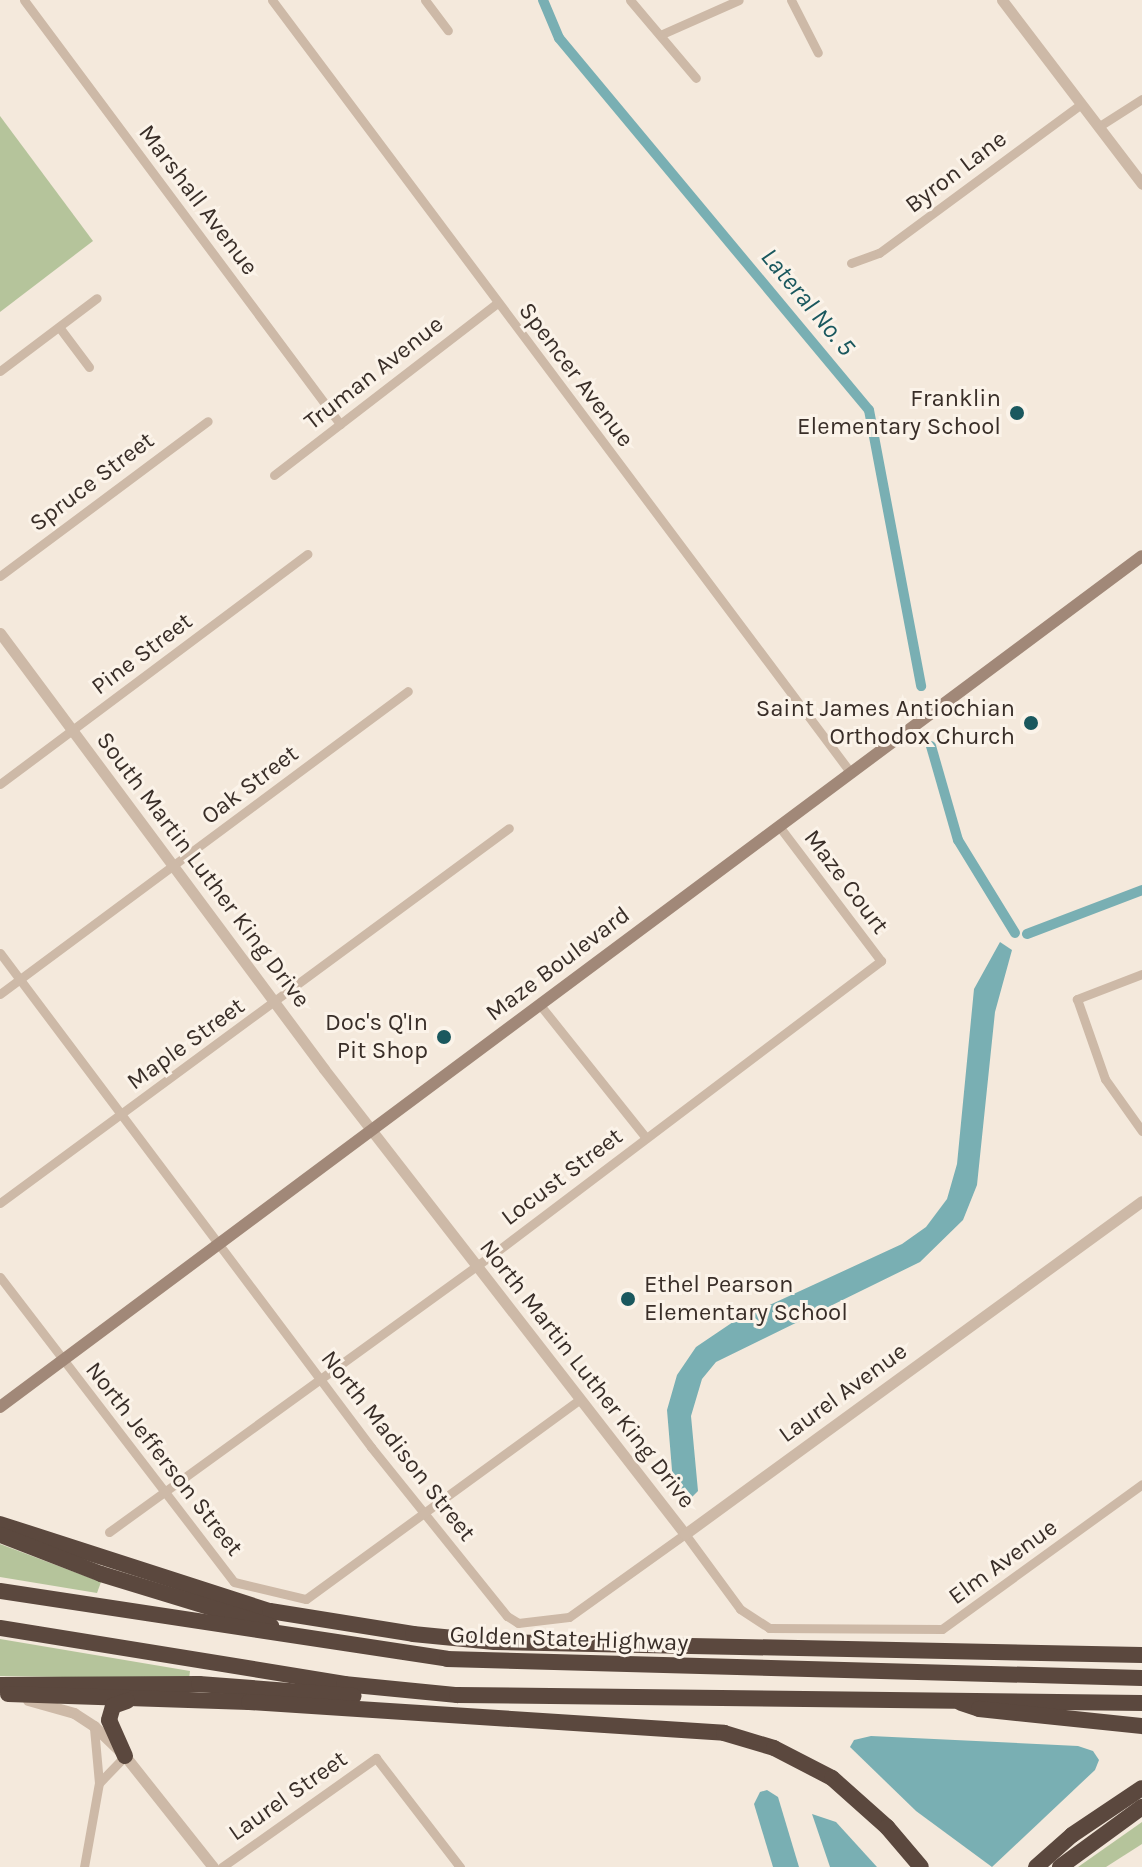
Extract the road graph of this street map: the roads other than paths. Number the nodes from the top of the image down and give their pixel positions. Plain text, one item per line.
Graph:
1 (24, 0) edge
2 (272, 0) edge
3 (425, 0) edge
4 (630, 0) edge
5 (739, 0) edge
6 (791, 0) edge
7 (1002, 0) edge
8 (448, 30) dead end
9 (660, 35) junction
10 (818, 53) dead end
11 (696, 78) dead end
12 (1142, 99) edge
13 (1081, 104) junction
14 (1098, 127) junction
15 (1142, 184) edge
16 (851, 263) dead end
17 (97, 298) dead end
18 (497, 303) junction
19 (59, 327) junction
20 (89, 367) dead end
21 (0, 371) edge
22 (208, 421) dead end
23 (340, 424) junction
24 (274, 475) dead end
25 (307, 554) dead end
26 (1142, 556) edge
27 (0, 576) edge
28 (0, 633) edge
29 (408, 691) dead end
30 (73, 732) junction
31 (851, 773) junction
32 (0, 784) edge
33 (779, 826) junction
34 (509, 828) dead end
35 (173, 868) junction
36 (0, 953) edge
37 (881, 961) joint
38 (1142, 974) edge
39 (20, 980) junction
40 (0, 994) edge
41 (276, 1003) junction
42 (540, 1005) junction
43 (120, 1116) junction
44 (1142, 1131) edge
45 (372, 1132) junction
46 (646, 1138) junction
47 (1142, 1201) edge
48 (0, 1203) edge
49 (219, 1248) junction
50 (475, 1267) junction
51 (0, 1277) edge
52 (63, 1361) junction
53 (320, 1378) junction
54 (579, 1400) junction
55 (0, 1407) edge
56 (1142, 1484) edge
57 (164, 1492) junction
58 (426, 1513) junction
59 (0, 1524) edge
60 (109, 1532) dead end
61 (0, 1534) edge
62 (685, 1534) junction
63 (0, 1591) edge
64 (569, 1617) joint
65 (0, 1628) edge
66 (778, 1629) joint
67 (330, 1644) junction
68 (1142, 1655) edge
69 (1142, 1678) edge
70 (4, 1689) edge
71 (578, 1697) junction
72 (948, 1698) junction
73 (127, 1700) junction
74 (1142, 1703) edge
75 (94, 1726) junction
76 (1142, 1726) edge
77 (125, 1756) junction
78 (99, 1783) junction
79 (1142, 1788) edge
80 (1142, 1807) edge
81 (84, 1867) edge
82 (213, 1867) edge
83 (222, 1867) edge
84 (460, 1867) edge
85 (921, 1867) edge
86 (1036, 1867) edge
87 (1060, 1867) edge

1 - 23 street, Marshall Avenue
2 - 18 street, Spencer Avenue
3 - 8 street
4 - 9 street
5 - 9 street
6 - 10 street
7 - 13 street
9 - 11 street
12 - 14 street
13 - 14 street
13 - 16 street, Byron Lane
14 - 15 street
17 - 19 street
18 - 23 street, Truman Avenue
18 - 31 street, Spencer Avenue
19 - 20 street
19 - 21 street
22 - 27 street, Spruce Street
23 - 24 street, Truman Avenue
25 - 30 street, Pine Street
26 - 31 main road, Maze Boulevard
28 - 30 street, South Martin Luther King Drive
29 - 35 street, Oak Street
30 - 32 street, Pine Street
30 - 35 street, South Martin Luther King Drive
31 - 33 main road, Maze Boulevard
33 - 37 street, Maze Court
33 - 42 main road, Maze Boulevard
34 - 41 street, Maple Street
35 - 39 street, Oak Street
35 - 41 street, South Martin Luther King Drive
36 - 39 street, North Madison Street
37 - 46 street, Locust Street
38 - 44 street
39 - 40 street, Oak Street
39 - 43 street, North Madison Street
41 - 43 street, Maple Street
41 - 45 street, South Martin Luther King Drive
42 - 45 main road, Maze Boulevard
42 - 46 street
43 - 48 street, Maple Street
43 - 49 street, North Madison Street
45 - 49 main road, Maze Boulevard
45 - 50 street, North Martin Luther King Drive
46 - 50 street, Locust Street
47 - 62 street, Laurel Avenue
49 - 52 main road, Maze Boulevard
49 - 53 street, North Madison Street
50 - 53 street, Locust Street
50 - 54 street, North Martin Luther King Drive
51 - 52 street, North Jefferson Street
52 - 55 main road, Maze Boulevard
52 - 57 street, North Jefferson Street
53 - 57 street, Locust Street
53 - 58 street, North Madison Street
54 - 58 street
54 - 62 street, North Martin Luther King Drive
56 - 66 street, Elm Avenue
57 - 58 street, North Jefferson Street
57 - 60 street, Locust Street
58 - 64 street, North Madison Street
59 - 68 highway
61 - 67 highway
62 - 64 street, Laurel Avenue
62 - 66 street, North Martin Luther King Drive
63 - 67 highway, Golden State Highway
65 - 71 highway
67 - 69 highway, Golden State Highway
70 - 71 highway
70 - 73 highway
70 - 75 street
71 - 72 highway
72 - 74 highway
72 - 76 highway
73 - 77 highway
73 - 85 highway
75 - 77 street
75 - 78 street
77 - 78 street
77 - 82 street
78 - 81 street
79 - 86 highway
80 - 87 highway
83 - 84 street, Laurel Street

